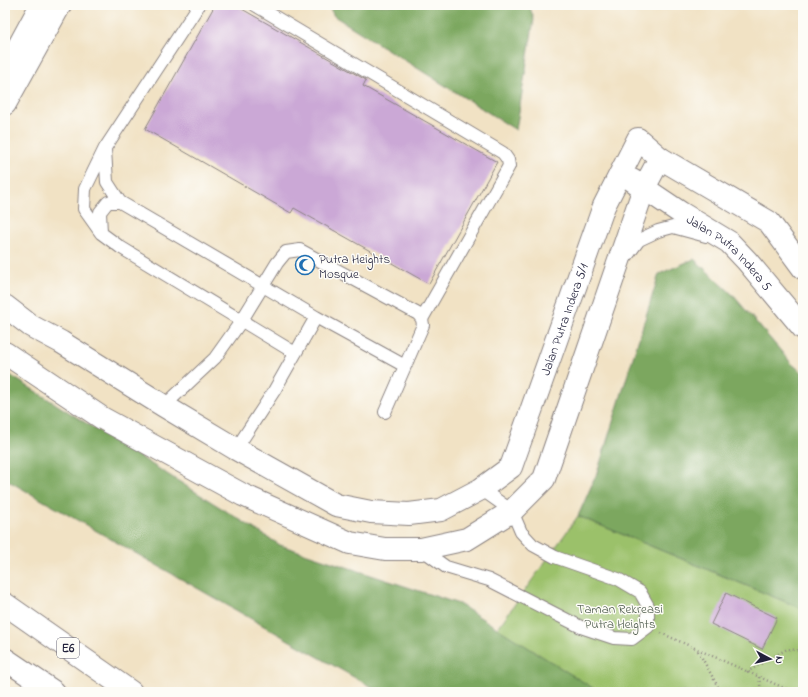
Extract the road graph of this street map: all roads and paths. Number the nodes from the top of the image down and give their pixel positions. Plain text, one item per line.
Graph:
1 (41, 5) edge
2 (60, 5) edge
3 (199, 5) edge
4 (255, 5) edge
5 (5, 69) edge
6 (5, 104) edge
7 (105, 148) junction
8 (660, 158) junction
9 (621, 172) junction
10 (644, 188) junction
11 (120, 202) junction
12 (101, 233) junction
13 (729, 242) junction
14 (803, 268) edge
15 (614, 272) junction
16 (264, 286) junction
17 (5, 306) edge
18 (316, 317) junction
19 (422, 319) junction
20 (242, 320) junction
21 (803, 328) edge
22 (5, 353) edge
23 (295, 353) junction
24 (405, 366) junction
25 (164, 406) junction
26 (385, 412) dead end
27 (236, 449) junction
28 (481, 490) junction
29 (512, 511) junction
30 (420, 549) junction
31 (5, 604) edge
32 (648, 627) junction
33 (698, 650) junction
34 (803, 652) edge
35 (5, 658) edge
36 (747, 672) junction
37 (759, 677) junction
38 (54, 692) edge
39 (131, 692) edge
40 (721, 692) edge
41 (761, 692) edge
42 (793, 692) edge

1 - 5 main road
2 - 6 main road
3 - 7 lane
4 - 19 lane
7 - 11 lane
7 - 12 lane
8 - 9 main road, Jalan Putra Indera 5/1
8 - 10 main road
8 - 14 main road
9 - 10 main road, Jalan Putra Indera 5
9 - 28 main road, Jalan Putra Indera 5/1
10 - 13 main road, Jalan Putra Indera 5
10 - 15 main road
11 - 12 lane
11 - 16 lane
12 - 20 lane
13 - 15 lane
13 - 21 main road, Jalan Putra Indera 5
15 - 29 main road
16 - 18 lane
16 - 19 lane
16 - 20 lane
17 - 25 main road, Jalan Putra Indera 5/1
18 - 23 lane
18 - 24 lane
19 - 24 lane
20 - 23 lane
20 - 25 lane
22 - 30 main road
23 - 27 lane
24 - 26 lane
25 - 27 main road, Jalan Putra Indera 5/1
27 - 28 main road, Jalan Putra Indera 5/1
28 - 29 lane
29 - 30 main road
29 - 32 lane
30 - 32 lane
31 - 39 main road, E6
32 - 33 path
33 - 36 path
33 - 40 path
34 - 36 path
35 - 38 main road
36 - 37 path
37 - 41 path
37 - 42 path

